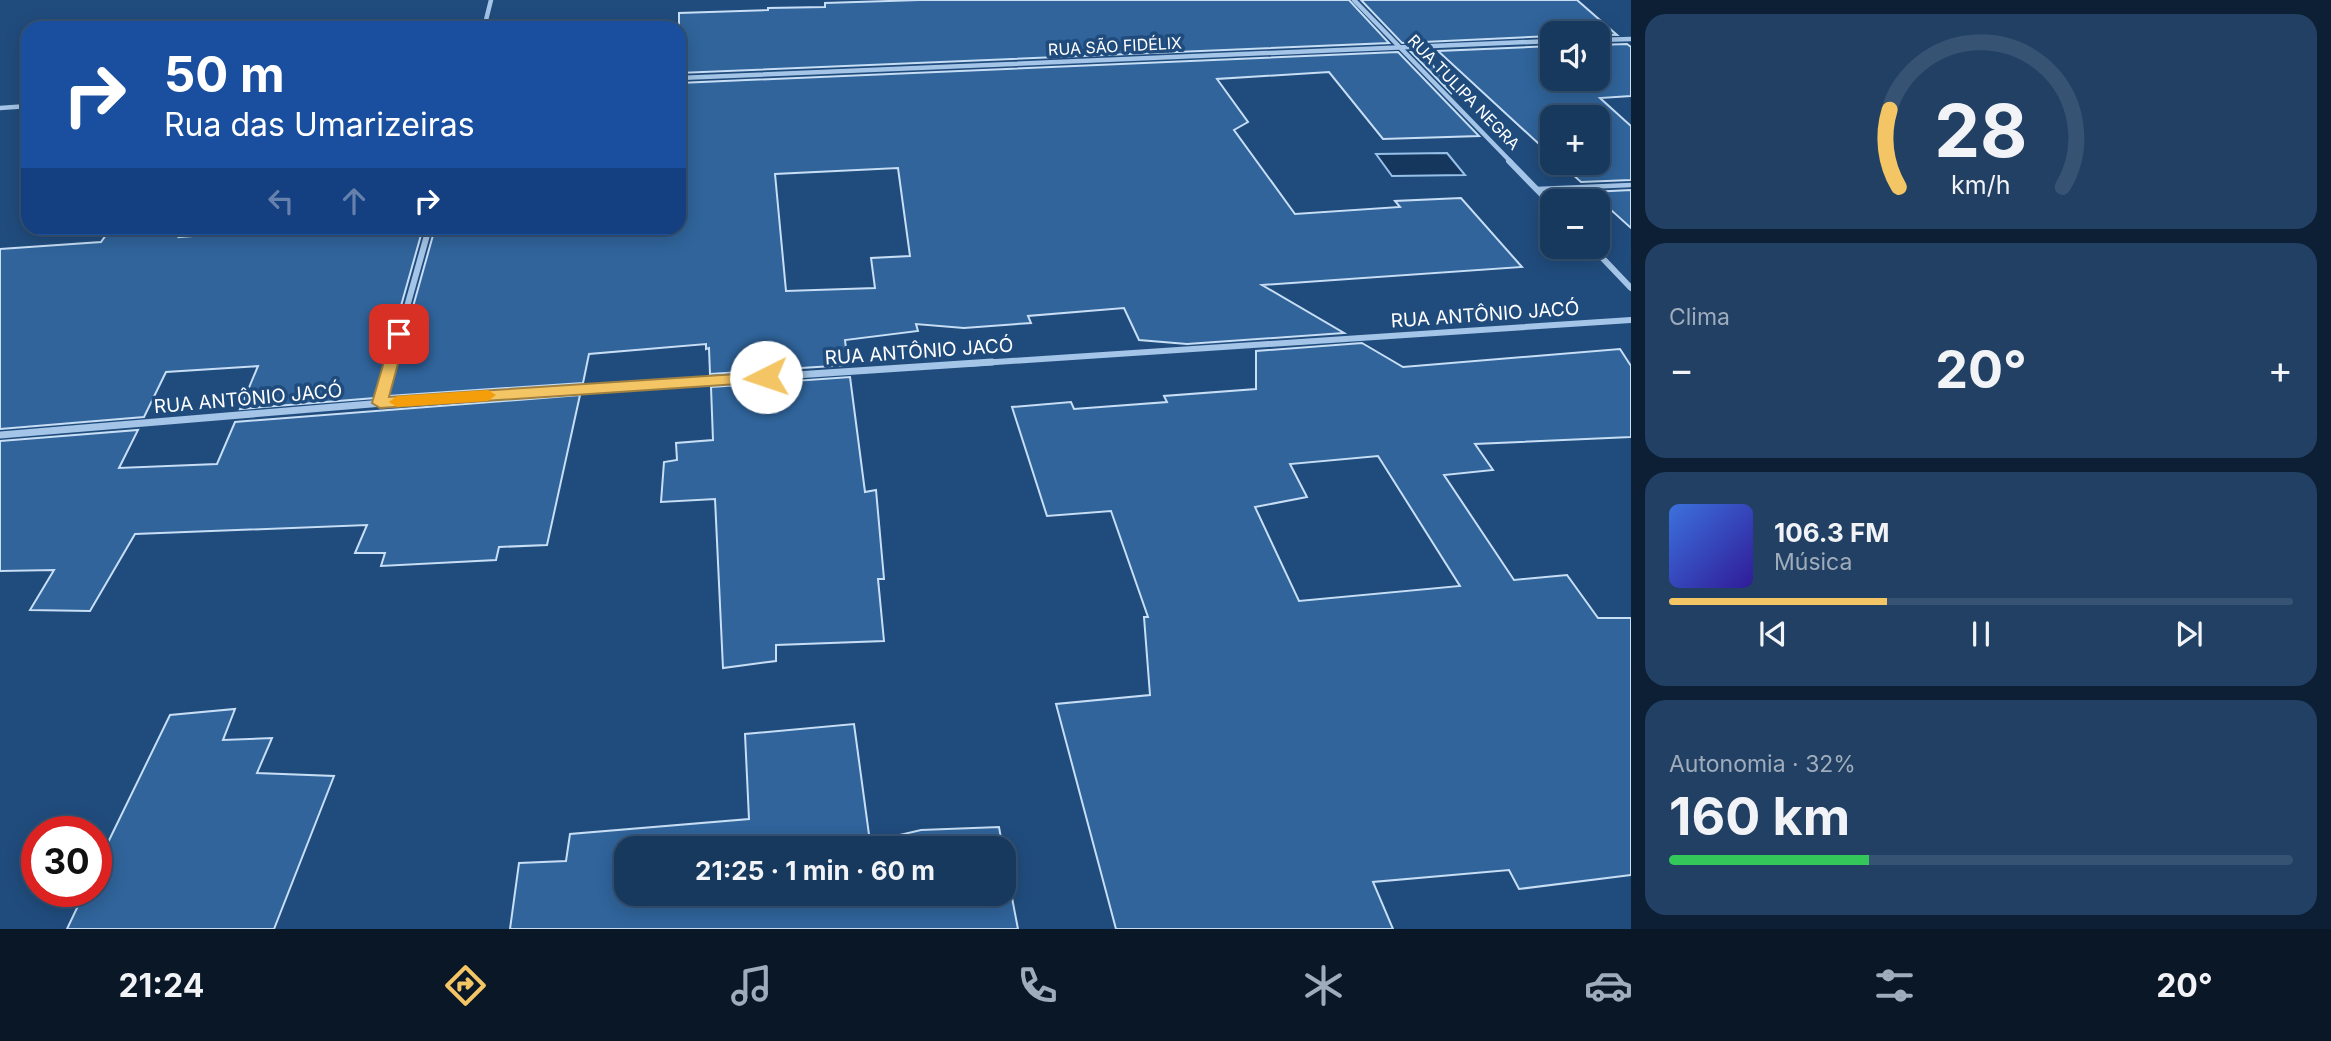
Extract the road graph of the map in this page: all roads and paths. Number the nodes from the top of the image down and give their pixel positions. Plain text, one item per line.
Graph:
1 (491, 0) edge
2 (1354, 0) edge
3 (486, 21) edge
4 (1631, 39) edge
5 (1610, 40) edge
6 (1540, 41) edge
7 (1399, 46) junction
8 (686, 78) edge
9 (21, 106) edge
10 (0, 107) edge
11 (1631, 185) edge
12 (1537, 189) junction
13 (1540, 192) edge
14 (427, 235) edge
15 (1603, 259) edge
16 (1631, 288) edge
17 (1631, 320) edge
18 (380, 403) junction
19 (0, 435) edge

1 - 3 street
2 - 7 street, RUA TULIPA NEGRA
4 - 5 street
6 - 7 street, RUA SÃO FIDÉLIX
7 - 8 street, RUA SÃO FIDÉLIX
7 - 12 street, RUA TULIPA NEGRA
9 - 10 street
11 - 12 lane
12 - 13 street, RUA TULIPA NEGRA
14 - 18 street
15 - 16 street
17 - 18 street, RUA ANTÔNIO JACÓ
18 - 19 street, RUA ANTÔNIO JACÓ

